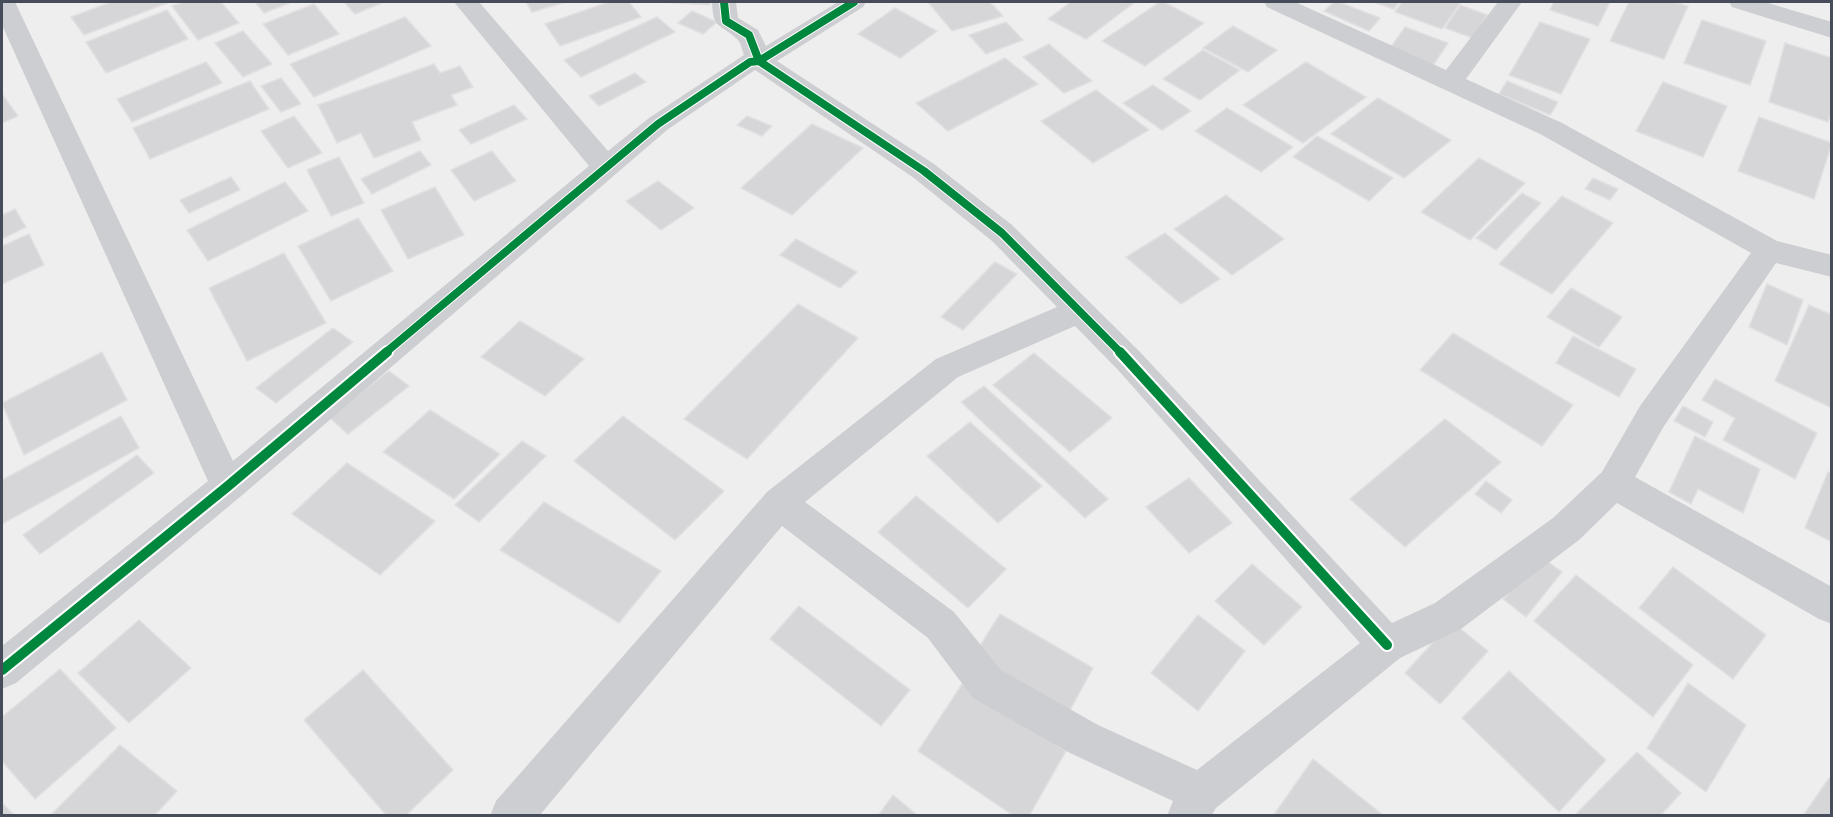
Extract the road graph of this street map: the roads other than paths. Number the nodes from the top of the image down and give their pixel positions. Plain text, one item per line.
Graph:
1 (3, 2) edge
2 (466, 2) edge
3 (724, 2) edge
4 (854, 2) edge
5 (1276, 2) edge
6 (1510, 2) edge
7 (1741, 2) edge
8 (1832, 30) edge
9 (759, 61) junction
10 (1450, 82) junction
11 (606, 167) junction
12 (1769, 250) junction
13 (1832, 266) edge
14 (1079, 311) junction
15 (1614, 483) junction
16 (228, 486) junction
17 (779, 503) junction
18 (1832, 607) edge
19 (1387, 645) junction
20 (2, 670) edge
21 (1195, 804) edge
22 (511, 816) edge

1 - 16 street
2 - 11 street
3 - 9 street
4 - 9 street
5 - 10 street
6 - 10 street
7 - 8 street
9 - 11 street
9 - 14 street
10 - 12 street
11 - 16 street
12 - 13 street
12 - 15 street
14 - 17 street
14 - 19 street
15 - 18 street
15 - 19 street
16 - 20 street
17 - 21 street
17 - 22 street
19 - 21 street

